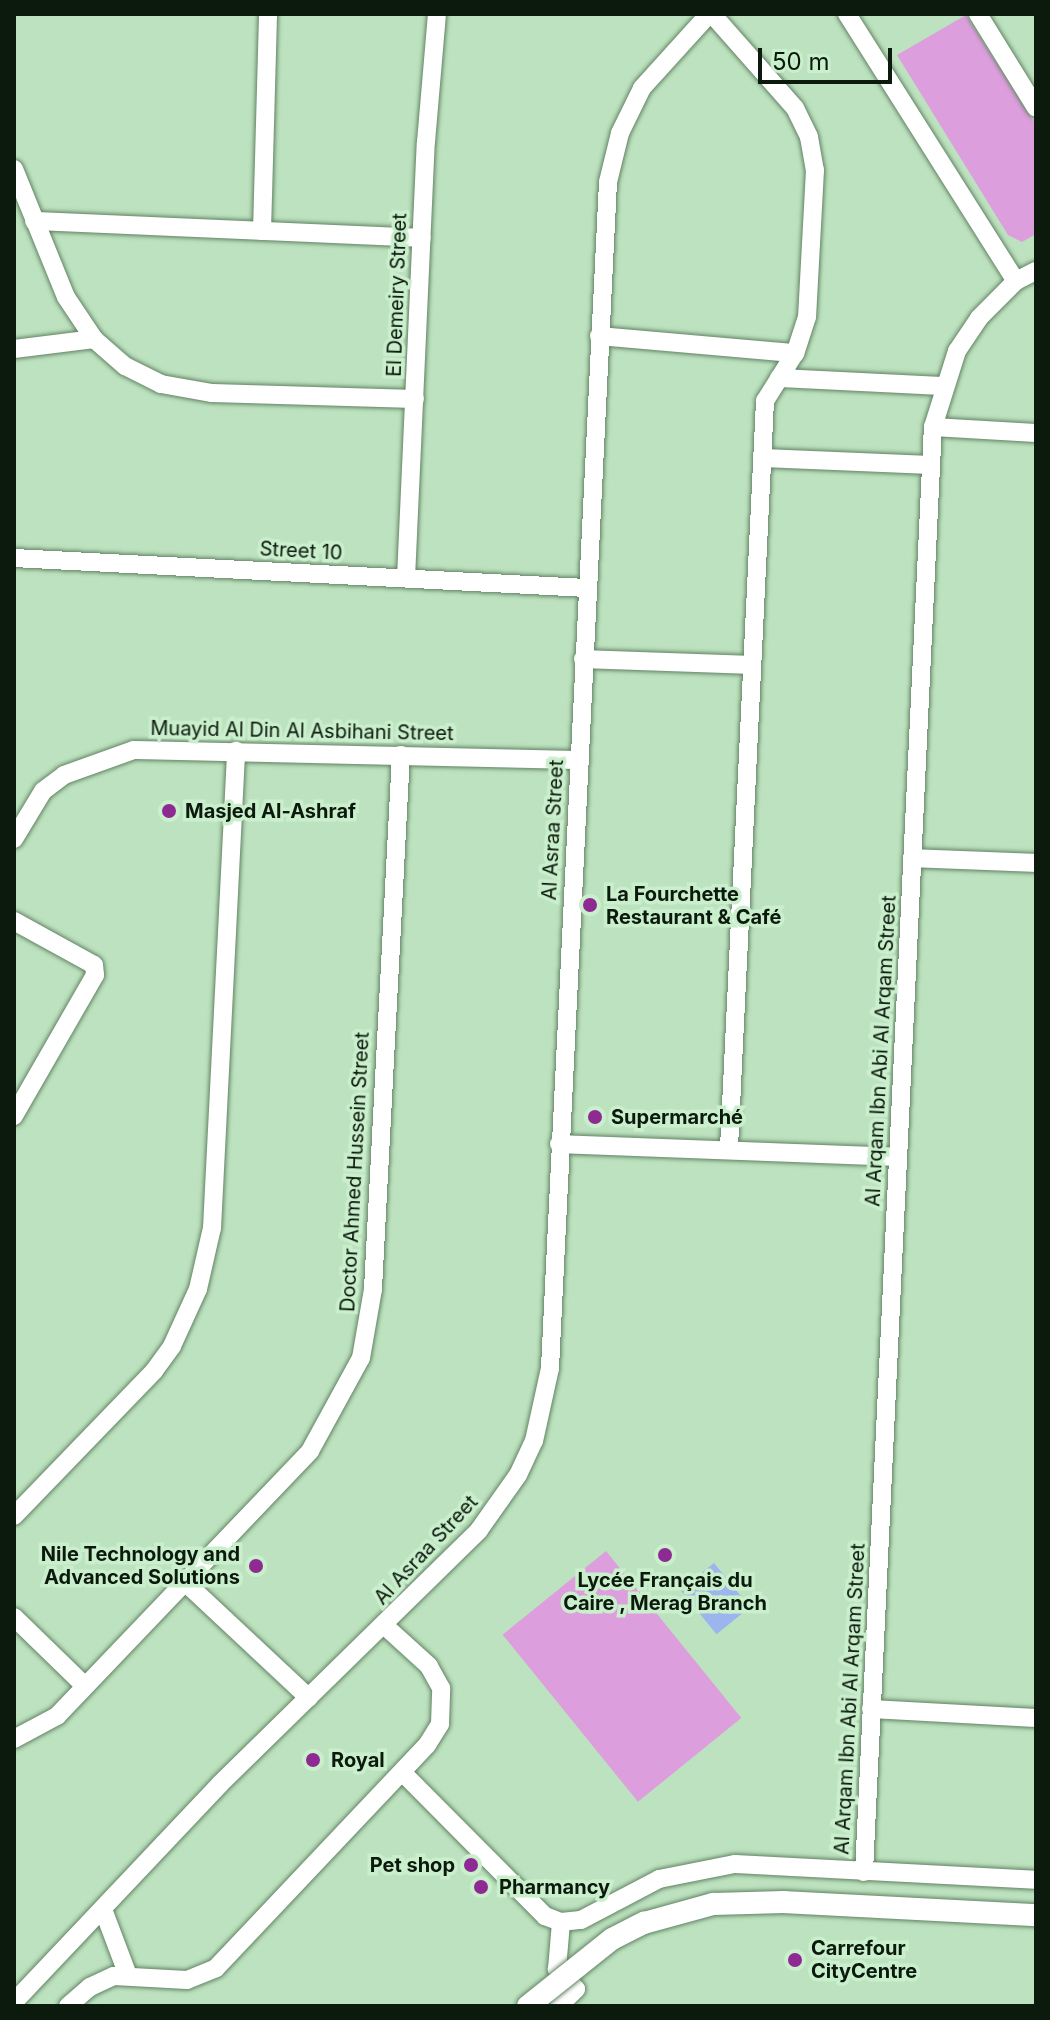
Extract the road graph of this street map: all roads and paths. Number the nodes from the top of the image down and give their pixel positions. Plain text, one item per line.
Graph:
1 (268, 14) edge
2 (437, 14) edge
3 (711, 14) edge
4 (847, 14) edge
5 (978, 14) edge
6 (1036, 108) edge
7 (14, 169) edge
8 (34, 221) junction
9 (262, 231) junction
10 (422, 238) junction
11 (1036, 271) edge
12 (1016, 281) junction
13 (599, 336) junction
14 (94, 339) junction
15 (14, 349) edge
16 (795, 353) junction
17 (779, 378) junction
18 (943, 386) junction
19 (415, 399) junction
20 (933, 427) junction
21 (1036, 433) edge
22 (763, 458) junction
23 (931, 465) junction
24 (14, 558) edge
25 (406, 578) junction
26 (587, 588) junction
27 (583, 659) junction
28 (752, 665) junction
29 (236, 751) junction
30 (401, 755) junction
31 (578, 760) junction
32 (14, 839) edge
33 (912, 858) junction
34 (1036, 863) edge
35 (14, 921) edge
36 (14, 1116) edge
37 (559, 1144) junction
38 (729, 1149) junction
39 (898, 1157) junction
40 (14, 1516) edge
41 (186, 1583) junction
42 (14, 1617) edge
43 (385, 1626) junction
44 (85, 1686) junction
45 (309, 1698) junction
46 (871, 1709) junction
47 (1036, 1718) edge
48 (14, 1739) edge
49 (403, 1773) junction
50 (864, 1872) junction
51 (1036, 1880) edge
52 (104, 1912) junction
53 (1036, 1915) edge
54 (561, 1922) junction
55 (127, 1973) junction
56 (569, 1997) edge
57 (14, 2002) edge
58 (68, 2006) edge
59 (528, 2006) edge

1 - 9 street
2 - 10 street, El Demeiry Street
3 - 13 street, Al Asraa Street
3 - 16 street
4 - 12 street
5 - 6 street
7 - 8 street
8 - 9 street
8 - 14 street
9 - 10 street
10 - 19 street, El Demeiry Street
11 - 12 street, Al Arqam Ibn Abi Al Arqam Street
12 - 18 street, Al Arqam Ibn Abi Al Arqam Street
13 - 16 street
13 - 26 street, Al Asraa Street
14 - 15 street
14 - 19 street
16 - 17 street
17 - 18 street
17 - 22 street
18 - 20 street, Al Arqam Ibn Abi Al Arqam Street
19 - 25 street, El Demeiry Street
20 - 21 street
20 - 23 street, Al Arqam Ibn Abi Al Arqam Street
22 - 23 street
22 - 28 street
23 - 33 street, Al Arqam Ibn Abi Al Arqam Street
24 - 25 street, Street 10
25 - 26 street, Street 10
26 - 27 street, Al Asraa Street
27 - 28 street
27 - 31 street, Al Asraa Street
28 - 38 street
29 - 30 street, Muayid Al Din Al Asbihani Street
29 - 32 street, Muayid Al Din Al Asbihani Street
29 - 40 street
30 - 31 street, Muayid Al Din Al Asbihani Street
30 - 41 street, Doctor Ahmed Hussein Street
31 - 37 street, Al Asraa Street
33 - 34 street
33 - 39 street, Al Arqam Ibn Abi Al Arqam Street
35 - 36 street
37 - 38 street
37 - 43 street, Al Asraa Street
38 - 39 street
39 - 46 street, Al Arqam Ibn Abi Al Arqam Street
41 - 44 street, Doctor Ahmed Hussein Street
41 - 45 street
42 - 44 street
43 - 45 street, Al Asraa Street
43 - 49 street, Al Asraa Street
44 - 48 street, Doctor Ahmed Hussein Street
45 - 52 street, Al Asraa Street
46 - 47 street
46 - 50 street, Al Arqam Ibn Abi Al Arqam Street
49 - 54 street
49 - 55 street, Al Asraa Street
50 - 51 street
50 - 54 street
52 - 55 street
52 - 57 street, Al Asraa Street
53 - 59 street, bridge
54 - 56 street
55 - 58 street, Al Asraa Street

